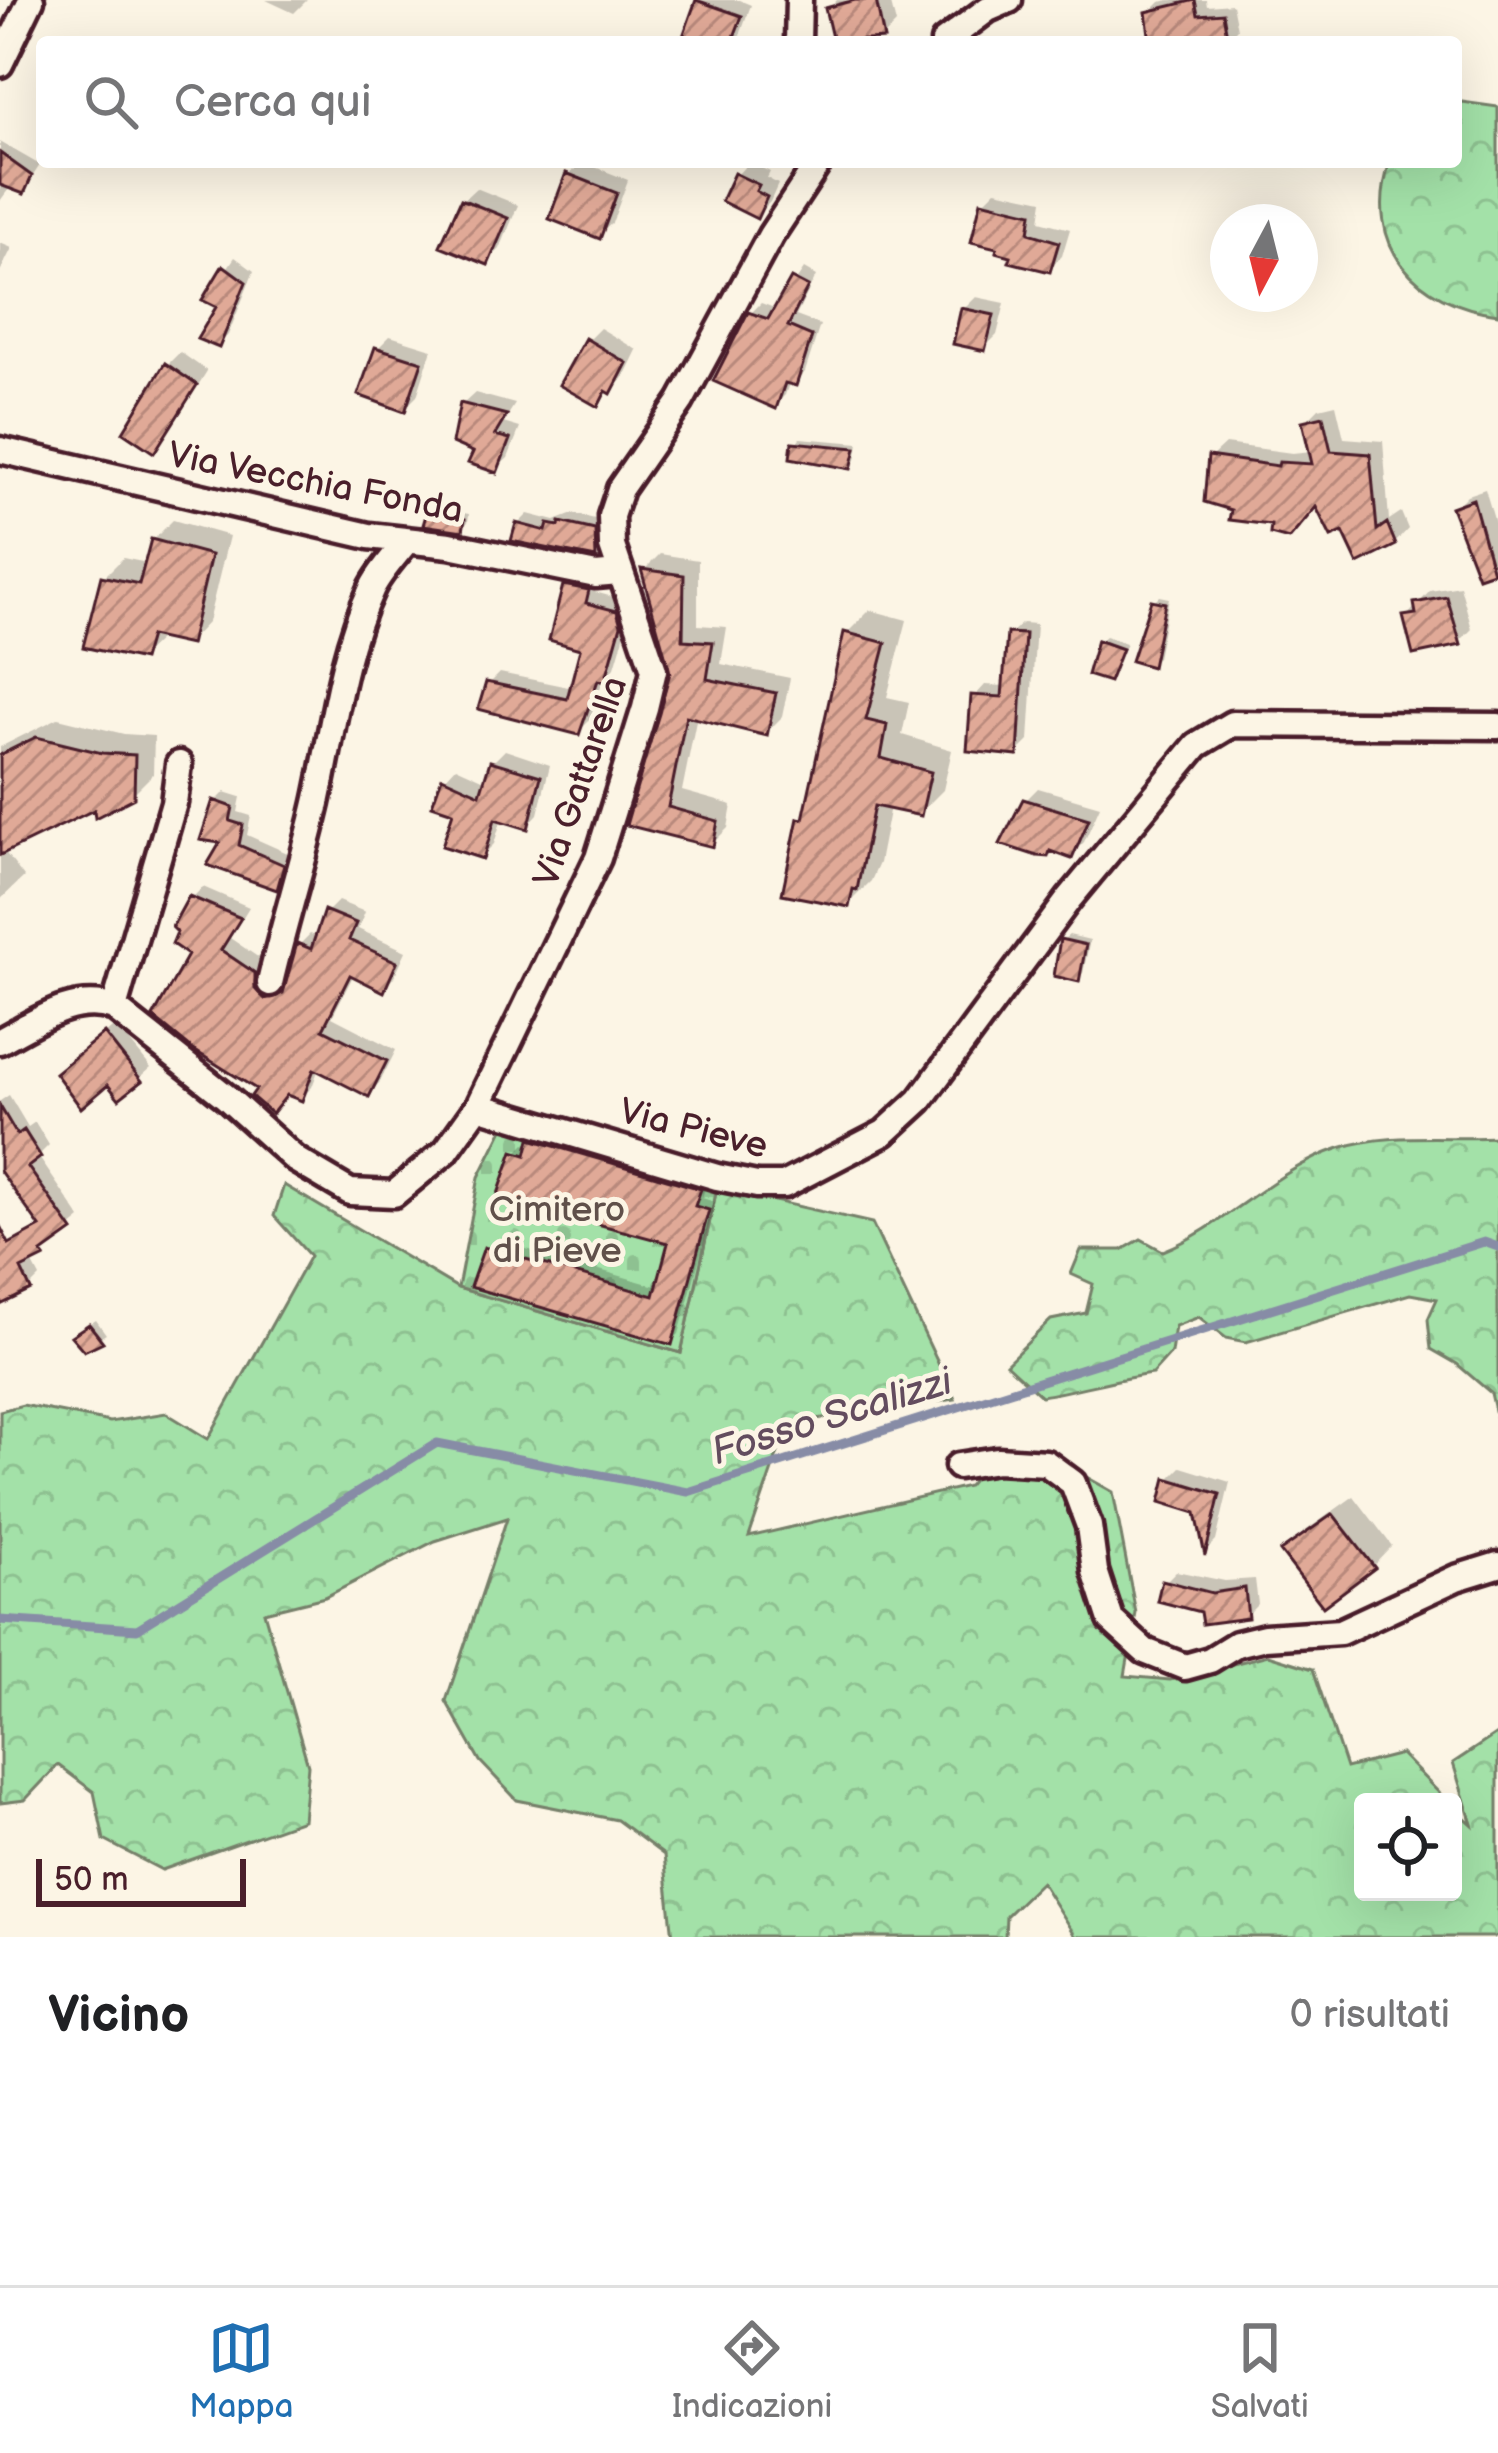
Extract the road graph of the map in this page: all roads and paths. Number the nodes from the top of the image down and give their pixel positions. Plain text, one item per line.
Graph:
1 (31, 0) edge
2 (799, 0) edge
3 (1009, 0) edge
4 (798, 36) edge
5 (952, 36) edge
6 (0, 64) edge
7 (815, 168) edge
8 (0, 450) edge
9 (404, 543) junction
10 (619, 573) junction
11 (1498, 726) edge
12 (179, 764) dead end
13 (269, 983) dead end
14 (114, 1008) junction
15 (0, 1042) edge
16 (478, 1106) junction
17 (958, 1466) dead end
18 (1498, 1565) edge

1 - 6 street
2 - 4 street
3 - 5 street
7 - 10 street, Via Gattarella
8 - 9 street, Via Vecchia Fonda
9 - 10 street, Via Vecchia Fonda
9 - 13 street
10 - 16 street, Via Gattarella
11 - 16 street, Via Pieve
12 - 14 street
14 - 15 street
14 - 16 street
17 - 18 street

